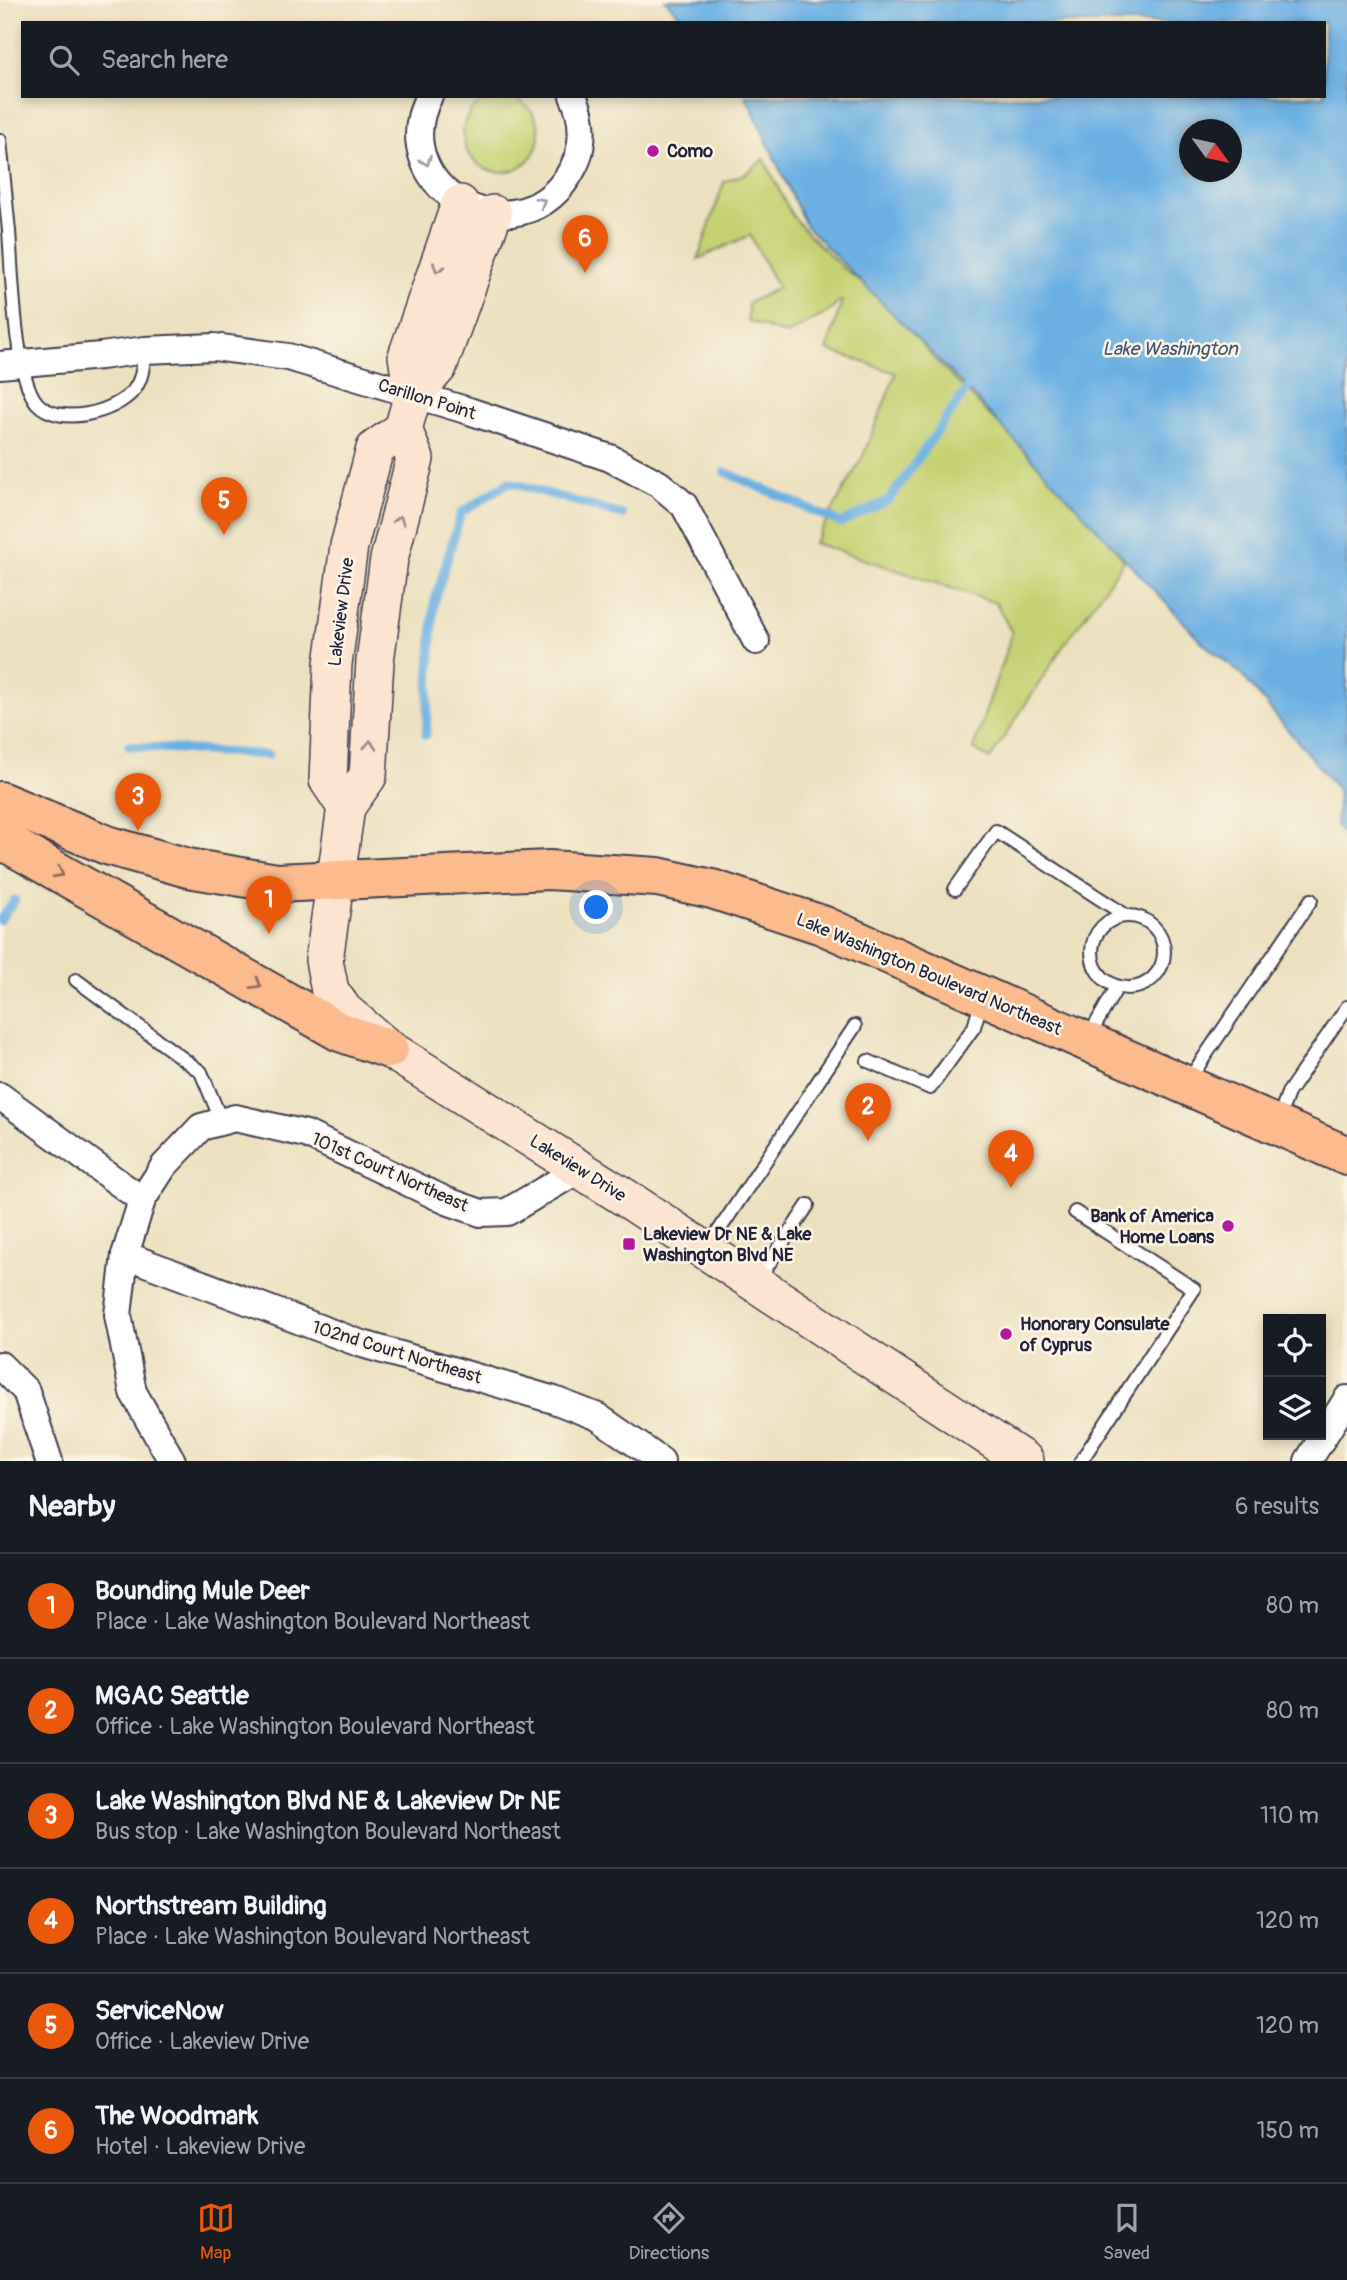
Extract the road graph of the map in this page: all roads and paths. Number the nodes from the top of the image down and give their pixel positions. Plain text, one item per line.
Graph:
1 (428, 98) edge
2 (574, 98) edge
3 (0, 140) edge
4 (476, 209) junction
5 (145, 350) junction
6 (11, 364) edge
7 (408, 412) junction
8 (761, 648) dead end
9 (0, 801) edge
10 (0, 839) edge
11 (335, 881) junction
12 (955, 889) dead end
13 (1311, 900) dead end
14 (1125, 915) junction
15 (76, 980) dead end
16 (1117, 987) junction
17 (983, 996) junction
18 (1347, 1007) edge
19 (855, 1026) dead end
20 (1086, 1041) junction
21 (390, 1049) junction
22 (868, 1061) dead end
23 (1186, 1084) junction
24 (0, 1096) edge
25 (222, 1122) junction
26 (1275, 1126) junction
27 (1347, 1156) edge
28 (580, 1169) junction
29 (142, 1200) junction
30 (808, 1205) dead end
31 (1075, 1212) dead end
32 (706, 1251) junction
33 (125, 1255) junction
34 (756, 1283) junction
35 (0, 1365) edge
36 (1347, 1399) edge
37 (1316, 1458) edge
38 (49, 1461) edge
39 (172, 1461) edge
40 (661, 1461) edge
41 (1025, 1461) edge
42 (1081, 1461) edge

1 -> 4 street
4 -> 2 street
3 - 6 lane
4 - 7 street, Lakeview Drive
5 - 6 street, Carillon Point
5 - 6 lane
5 - 7 street, Carillon Point
7 - 8 street, Carillon Point
7 - 11 street, Lakeview Drive
9 - 11 main road, Lake Washington Boulevard Northeast
10 -> 21 main road
11 - 17 main road, Lake Washington Boulevard Northeast
11 - 21 street, Lakeview Drive
12 - 14 lane
13 - 23 lane
14 - 16 lane
14 - 16 lane
15 - 25 lane
16 - 20 lane
17 - 20 main road, Lake Washington Boulevard Northeast
17 - 22 lane
18 - 26 lane
19 - 32 lane
20 - 23 main road, Lake Washington Boulevard Northeast
21 - 28 street, Lakeview Drive
23 - 26 main road, Lake Washington Boulevard Northeast
24 - 29 street
25 - 28 street, 101st Court Northeast
25 - 29 street, 101st Court Northeast
26 - 27 main road, Lake Washington Boulevard Northeast
28 - 32 street, Lakeview Drive
29 - 33 street, 101st Court Northeast
30 - 34 lane
31 - 42 lane
32 - 34 street, Lakeview Drive
33 - 39 street, 101st Court Northeast
33 - 40 street, 102nd Court Northeast
34 - 41 street, Lakeview Drive
35 - 38 street
36 - 37 street

